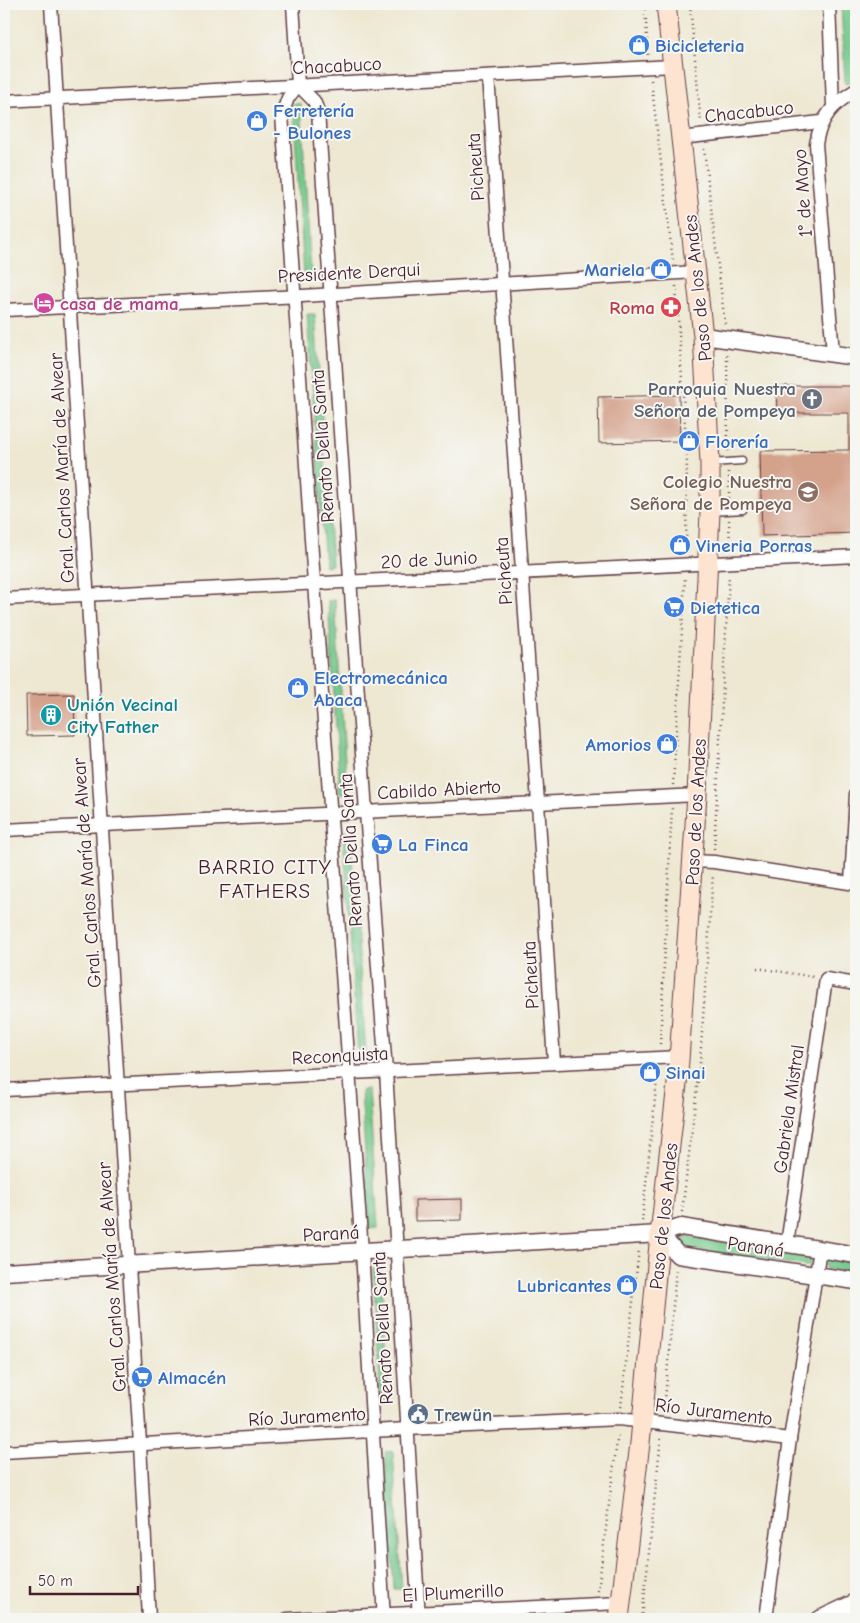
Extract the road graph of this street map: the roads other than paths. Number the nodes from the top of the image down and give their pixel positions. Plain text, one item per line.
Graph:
1 (51, 4) edge
2 (293, 4) edge
3 (666, 4) edge
4 (829, 4) edge
5 (673, 66) junction
6 (488, 76) junction
7 (298, 86) junction
8 (856, 90) edge
9 (57, 98) junction
10 (4, 101) edge
11 (833, 106) junction
12 (821, 122) junction
13 (681, 138) junction
14 (696, 272) junction
15 (502, 283) junction
16 (330, 293) junction
17 (294, 296) junction
18 (70, 307) junction
19 (4, 310) edge
20 (703, 336) junction
21 (833, 353) junction
22 (856, 357) edge
23 (742, 461) dead end
24 (710, 463) junction
25 (743, 510) dead end
26 (710, 512) junction
27 (856, 556) edge
28 (708, 564) junction
29 (522, 573) junction
30 (350, 581) junction
31 (314, 583) junction
32 (87, 595) junction
33 (4, 599) edge
34 (697, 794) junction
35 (856, 794) edge
36 (538, 803) junction
37 (366, 812) junction
38 (331, 813) junction
39 (101, 825) junction
40 (4, 830) edge
41 (693, 861) junction
42 (854, 884) edge
43 (856, 984) edge
44 (679, 1057) junction
45 (554, 1063) junction
46 (386, 1071) junction
47 (348, 1073) junction
48 (118, 1084) junction
49 (4, 1090) edge
50 (660, 1234) junction
51 (787, 1244) junction
52 (396, 1249) junction
53 (820, 1249) junction
54 (362, 1251) junction
55 (856, 1255) edge
56 (128, 1264) junction
57 (4, 1272) edge
58 (816, 1275) junction
59 (856, 1281) edge
60 (642, 1421) junction
61 (407, 1429) junction
62 (373, 1431) junction
63 (790, 1439) junction
64 (140, 1444) junction
65 (4, 1452) edge
66 (856, 1602) edge
67 (620, 1611) edge
68 (419, 1616) edge
69 (384, 1617) edge
70 (149, 1619) edge
71 (287, 1619) edge
72 (766, 1619) edge
73 (820, 1619) edge

1 - 9 street, Gral. Carlos María de Alvear
2 - 7 street
3 - 5 main road, Paso de los Andes
4 - 11 street
5 - 6 street, Chacabuco
5 - 13 main road, Paso de los Andes
6 - 7 street, Chacabuco
6 - 15 street, Picheuta
7 - 9 street, Chacabuco
7 - 16 street, Renato Della Santa
7 - 17 street, Renato Della Santa
8 - 11 street
9 - 10 street, Chacabuco
9 - 18 street, Gral. Carlos María de Alvear
11 - 12 street, 1° de Mayo
12 - 13 street, Chacabuco
12 - 21 street, 1° de Mayo
13 - 14 main road, Paso de los Andes
14 - 15 street, Presidente Derqui
14 - 20 main road, Paso de los Andes
15 - 16 street, Presidente Derqui
15 - 29 street, Picheuta
16 - 17 street, Presidente Derqui
16 - 30 street, Renato Della Santa
17 - 18 street, Presidente Derqui
17 - 31 street, Renato Della Santa
18 - 19 street, Presidente Derqui
18 - 32 street, Gral. Carlos María de Alvear
20 - 21 street
20 - 24 main road, Paso de los Andes
21 - 22 street
23 - 24 lane
24 - 26 main road, Paso de los Andes
25 - 26 lane
26 - 28 main road, Paso de los Andes
27 - 28 street, 20 de Junio
28 - 29 street, 20 de Junio
28 - 34 main road, Paso de los Andes
29 - 30 street, 20 de Junio
29 - 36 street, Picheuta
30 - 31 street, 20 de Junio
30 - 37 street, Renato Della Santa
31 - 32 street, 20 de Junio
31 - 38 street, Renato Della Santa
32 - 33 street, 20 de Junio
32 - 39 street, Gral. Carlos María de Alvear
34 - 36 street, Cabildo Abierto
34 - 41 main road, Paso de los Andes
35 - 42 street
36 - 37 street, Cabildo Abierto
36 - 45 street, Picheuta
37 - 38 street, Cabildo Abierto
37 - 46 street, Renato Della Santa
38 - 39 street, Cabildo Abierto
38 - 47 street, Renato Della Santa
39 - 40 street, Cabildo Abierto
39 - 48 street, Gral. Carlos María de Alvear
41 - 42 street
41 - 44 main road, Paso de los Andes
43 - 51 street, Gabriela Mistral
44 - 45 street, Reconquista
44 - 50 main road, Paso de los Andes
45 - 46 street, Reconquista
46 - 47 street, Reconquista
46 - 52 street, Renato Della Santa
47 - 48 street, Reconquista
47 - 54 street, Renato Della Santa
48 - 49 street, Reconquista
48 - 56 street, Gral. Carlos María de Alvear
50 - 51 street, Paraná
50 - 52 street, Paraná
50 - 58 street, Paraná
50 - 60 main road, Paso de los Andes
51 - 53 street, Paraná
52 - 54 street, Paraná
52 - 61 street, Renato Della Santa
53 - 55 street, Paraná
53 - 58 street
54 - 56 street, Paraná
54 - 62 street, Renato Della Santa
56 - 57 street, Paraná
56 - 64 street, Gral. Carlos María de Alvear
58 - 59 street, Paraná
58 - 63 street
60 - 61 street, Río Juramento
60 - 63 street, Río Juramento
60 - 67 main road, Paso de los Andes
61 - 62 street, Río Juramento
61 - 68 street, Renato Della Santa
62 - 64 street, Río Juramento
62 - 69 street, Renato Della Santa
63 - 72 street
64 - 65 street, Río Juramento
64 - 70 street, Gral. Carlos María de Alvear
66 - 73 street
67 - 68 street, El Plumerillo
68 - 69 street, El Plumerillo
69 - 71 street, El Plumerillo

